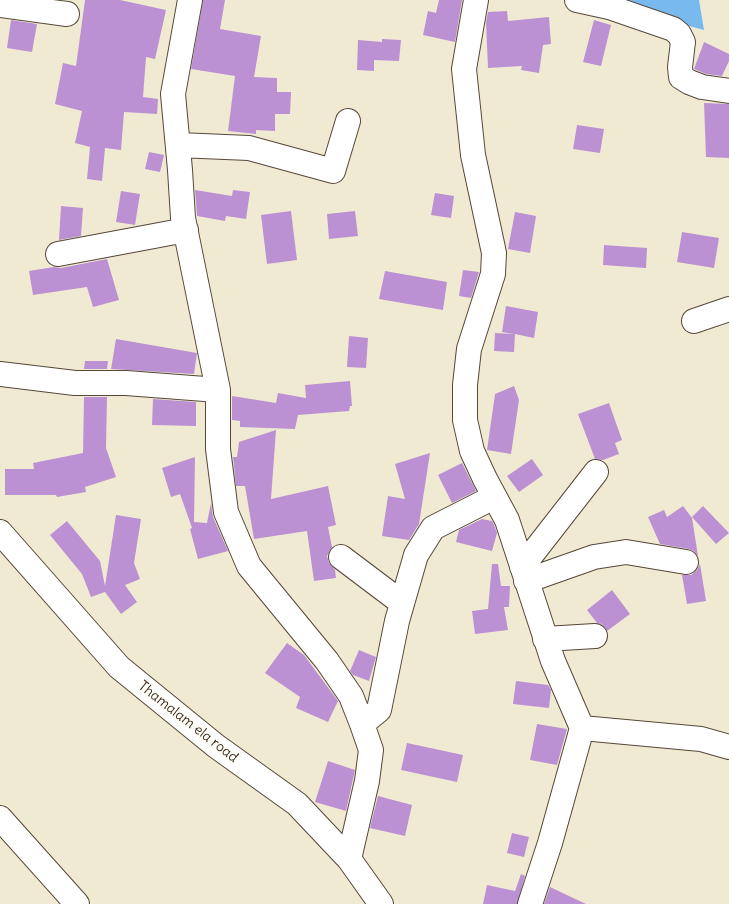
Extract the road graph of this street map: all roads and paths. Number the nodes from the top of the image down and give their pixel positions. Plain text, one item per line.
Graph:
1 (190, 0) edge
2 (476, 0) edge
3 (577, 0) edge
4 (0, 5) edge
5 (67, 14) dead end
6 (729, 90) edge
7 (348, 120) dead end
8 (178, 145) junction
9 (186, 230) junction
10 (58, 254) dead end
11 (729, 309) edge
12 (694, 321) dead end
13 (0, 374) edge
14 (218, 390) junction
15 (596, 472) dead end
16 (494, 496) junction
17 (0, 532) edge
18 (340, 557) dead end
19 (686, 562) dead end
20 (524, 574) junction
21 (402, 603) junction
22 (595, 636) dead end
23 (546, 640) junction
24 (362, 724) junction
25 (582, 728) junction
26 (729, 747) edge
27 (0, 818) edge
28 (349, 859) junction
29 (76, 904) edge
30 (381, 904) edge
31 (530, 904) edge

1 - 8 street
2 - 16 street
3 - 6 street
4 - 5 street
7 - 8 street
8 - 9 street
9 - 10 street
9 - 14 street
11 - 12 street
13 - 14 street
14 - 24 street
15 - 20 street
16 - 20 street
16 - 21 street
17 - 28 street, Thamalam ela road
18 - 21 street
19 - 20 street
20 - 23 street
21 - 24 street
22 - 23 street
23 - 25 street
24 - 28 street
25 - 26 street
25 - 31 street
27 - 29 street
28 - 30 street, Thamalam ela road

